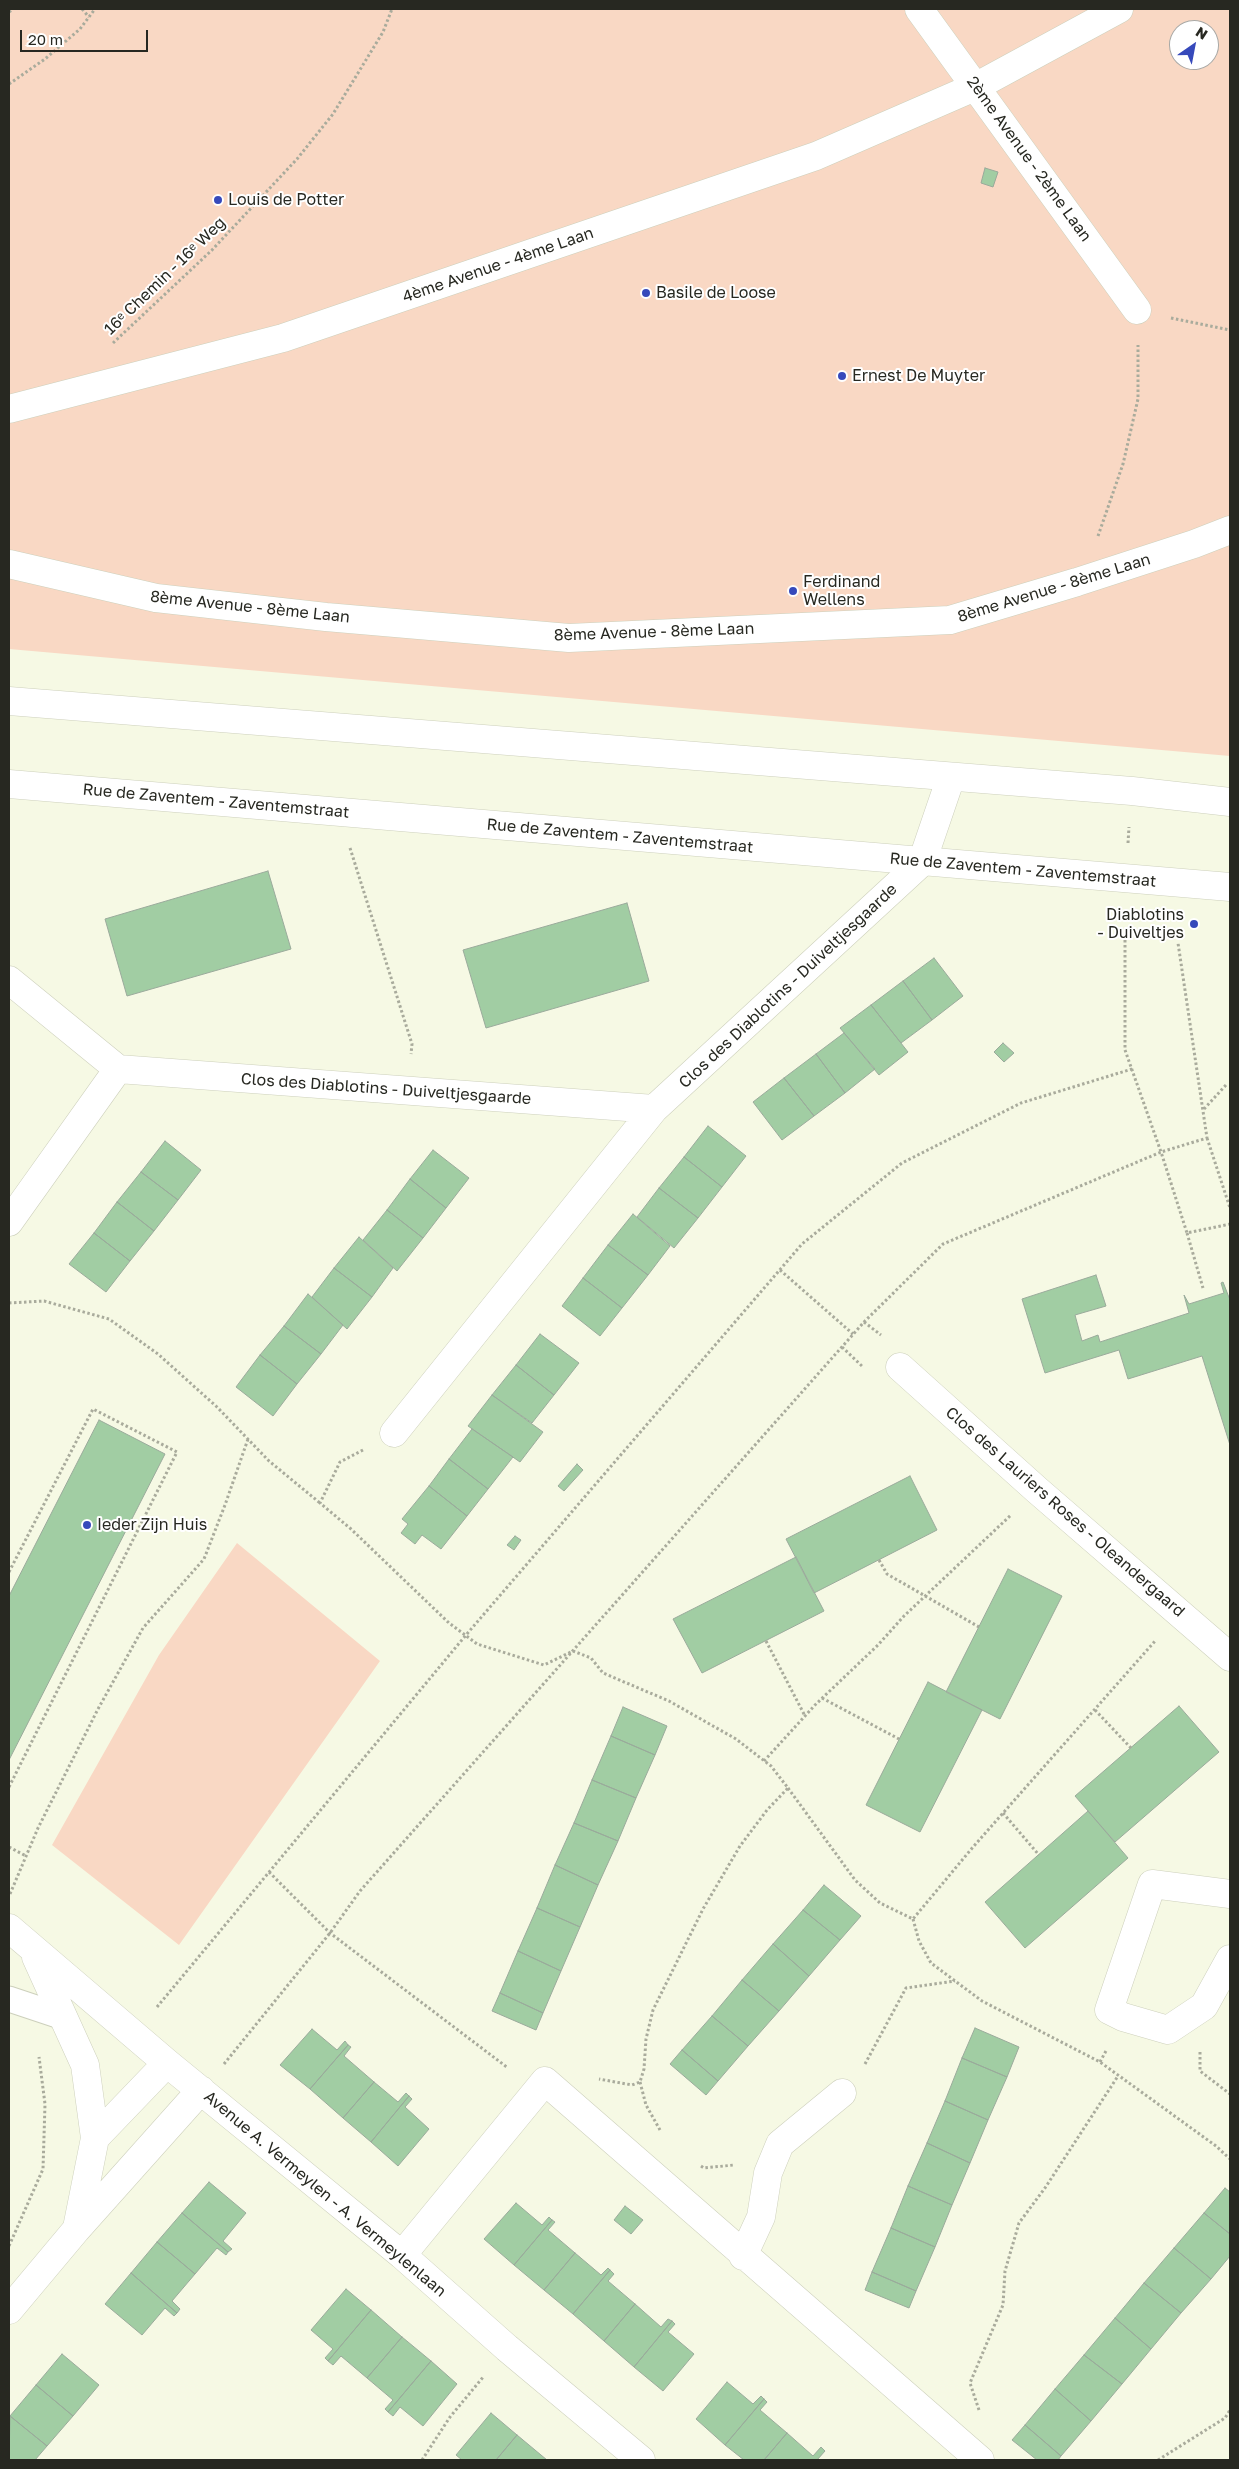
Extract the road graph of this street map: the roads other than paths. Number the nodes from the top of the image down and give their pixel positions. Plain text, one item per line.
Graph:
1 (920, 9) edge
2 (1119, 9) edge
3 (977, 86) junction
4 (1137, 310) road end
5 (9, 409) edge
6 (1230, 530) edge
7 (9, 564) edge
8 (9, 701) edge
9 (951, 776) junction
10 (9, 784) edge
11 (1230, 802) edge
12 (922, 862) junction
13 (1230, 887) edge
14 (9, 980) edge
15 (118, 1069) junction
16 (654, 1109) junction
17 (9, 1222) edge
18 (900, 1367) dead end
19 (394, 1433) road end
20 (1230, 1656) edge
21 (1230, 1894) edge
22 (9, 1928) edge
23 (34, 1951) junction
24 (1230, 1959) edge
25 (13, 2000) edge
26 (63, 2018) junction
27 (167, 2063) junction
28 (201, 2090) junction
29 (842, 2093) road end
30 (95, 2138) junction
31 (76, 2230) junction
32 (402, 2256) junction
33 (743, 2256) junction
34 (9, 2310) edge
35 (641, 2460) edge
36 (980, 2460) edge

1 - 3 street, 2ème Avenue - 2ème Laan
2 - 3 street, 4ème Avenue - 4ème Laan
3 - 4 street, 2ème Avenue - 2ème Laan
3 - 5 street, 4ème Avenue - 4ème Laan
6 - 7 street, 8ème Avenue - 8ème Laan
8 - 9 street
9 - 11 street
9 - 12 street, Clos des Diablotins - Duiveltjesgaarde
10 - 12 street, Rue de Zaventem - Zaventemstraat
12 - 13 street, Rue de Zaventem - Zaventemstraat
12 - 16 street, Clos des Diablotins - Duiveltjesgaarde
14 - 15 street
15 - 16 street, Clos des Diablotins - Duiveltjesgaarde
15 - 17 street
16 - 19 street, Clos des Diablotins - Duiveltjesgaarde
18 - 20 street, Clos des Lauriers Roses - Oleandergaard
21 - 24 street
22 - 23 street, Avenue A. Vermeylen - A. Vermeylenlaan
23 - 26 street
23 - 27 street, Avenue A. Vermeylen - A. Vermeylenlaan
25 - 26 lane
26 - 30 street
27 - 28 street, Avenue A. Vermeylen - A. Vermeylenlaan
27 - 30 street
28 - 31 street
28 - 32 street, Avenue A. Vermeylen - A. Vermeylenlaan
29 - 33 street
30 - 31 street
31 - 34 street
32 - 33 street
32 - 35 street, Avenue A. Vermeylen - A. Vermeylenlaan
33 - 36 street

